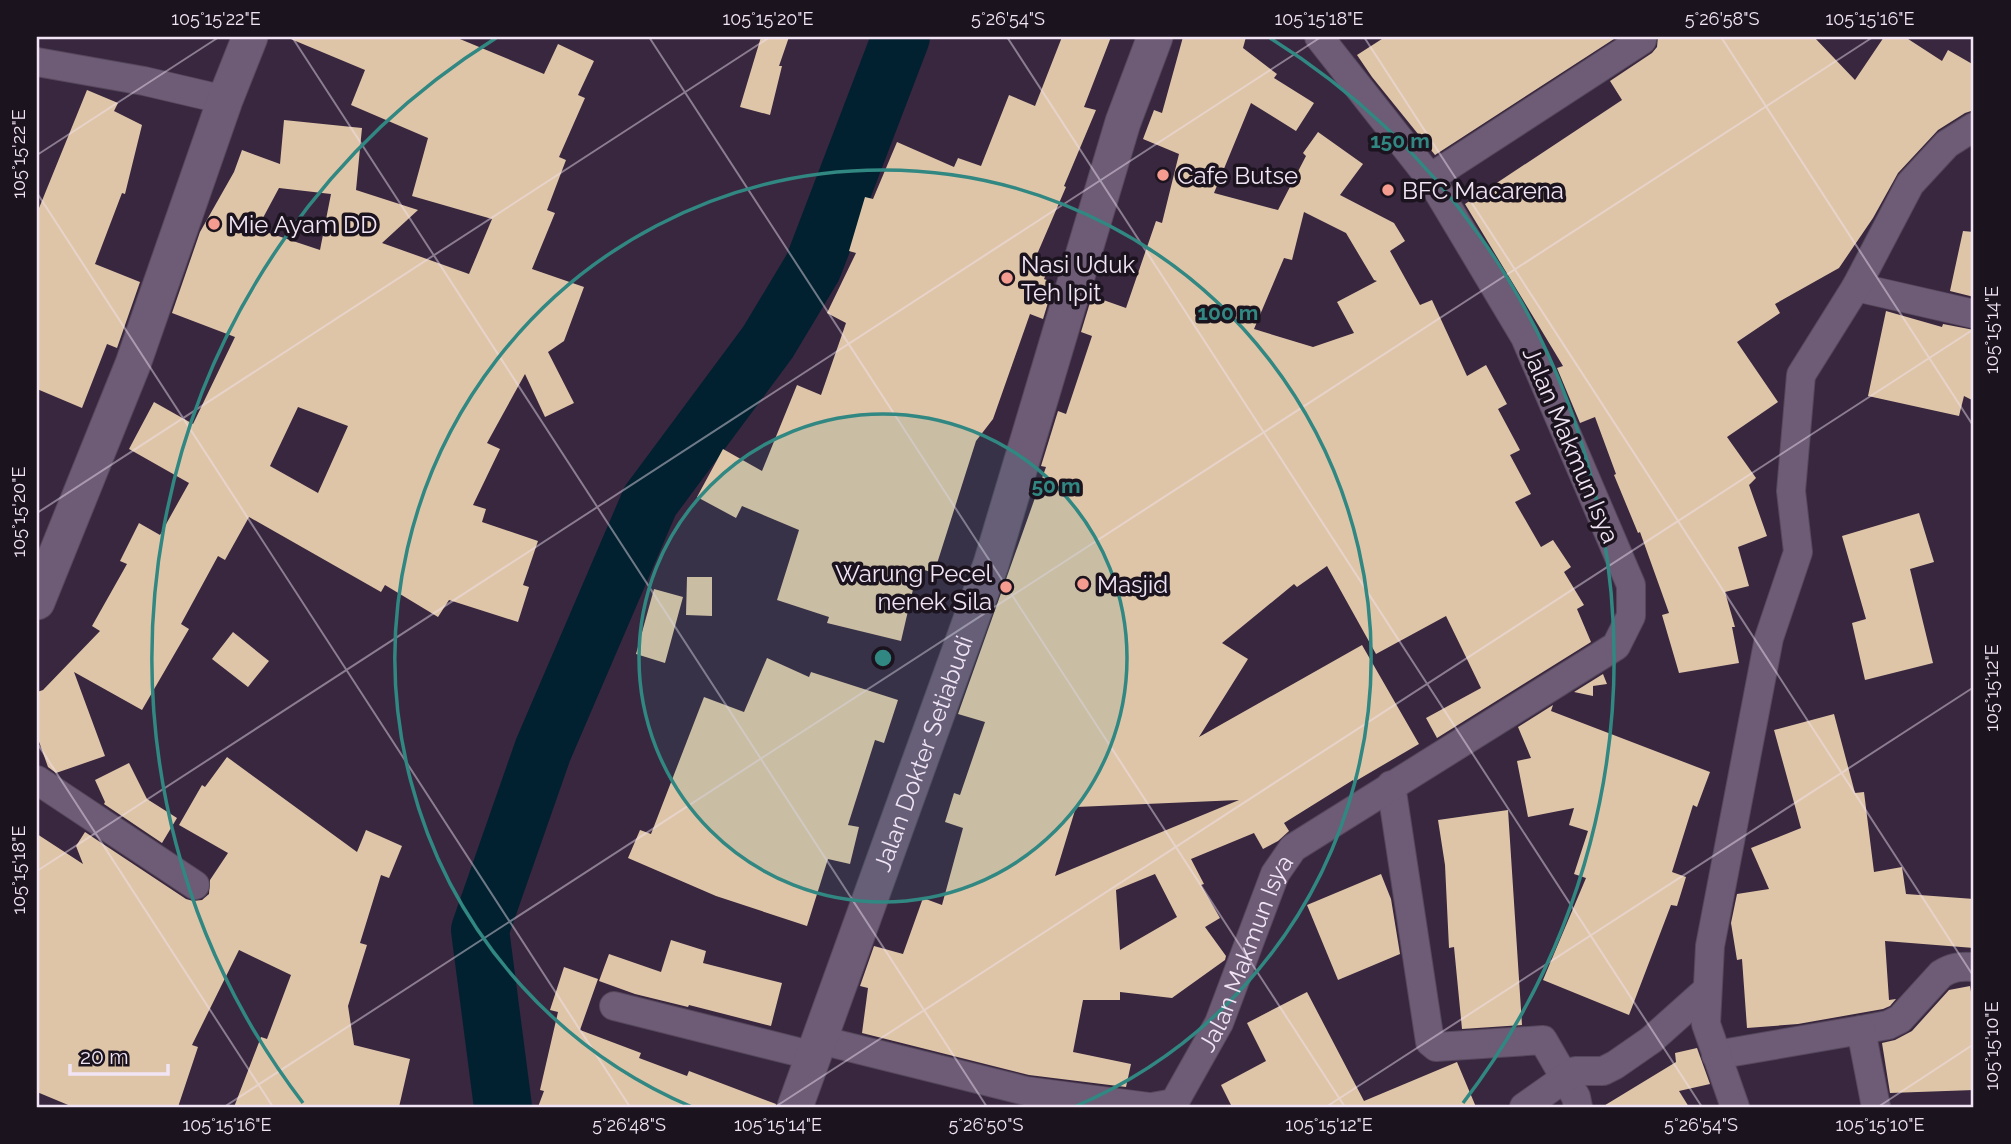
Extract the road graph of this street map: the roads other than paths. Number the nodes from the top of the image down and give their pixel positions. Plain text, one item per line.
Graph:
1 (250, 37) edge
2 (1155, 37) edge
3 (1321, 37) edge
4 (1642, 40) dead end
5 (37, 62) edge
6 (225, 100) junction
7 (1974, 127) edge
8 (1430, 178) junction
9 (1856, 287) junction
10 (1974, 314) edge
11 (37, 602) edge
12 (37, 780) edge
13 (1391, 785) junction
14 (195, 885) dead end
15 (1974, 967) edge
16 (1707, 990) junction
17 (614, 1006) dead end
18 (1861, 1030) junction
19 (817, 1048) junction
20 (1716, 1055) junction
21 (1564, 1077) junction
22 (795, 1107) edge
23 (1150, 1107) edge
24 (1524, 1107) edge
25 (1578, 1107) edge
26 (1735, 1107) edge
27 (1876, 1107) edge

1 - 6 street
2 - 19 street, Jalan Dokter Setiabudi
3 - 8 street, Jalan Makmun Isya
4 - 8 street
5 - 6 street
6 - 11 street
7 - 9 street
8 - 13 street, Jalan Makmun Isya
9 - 10 street
9 - 16 street
12 - 14 street
13 - 21 street
13 - 23 street, Jalan Makmun Isya
15 - 18 street
16 - 20 street
16 - 21 street
17 - 19 street, Jalan Makmun Isya
18 - 20 street
18 - 27 street
19 - 22 street, Jalan Dokter Setiabudi
19 - 23 street, Jalan Makmun Isya
20 - 26 street
21 - 24 street
21 - 25 street

